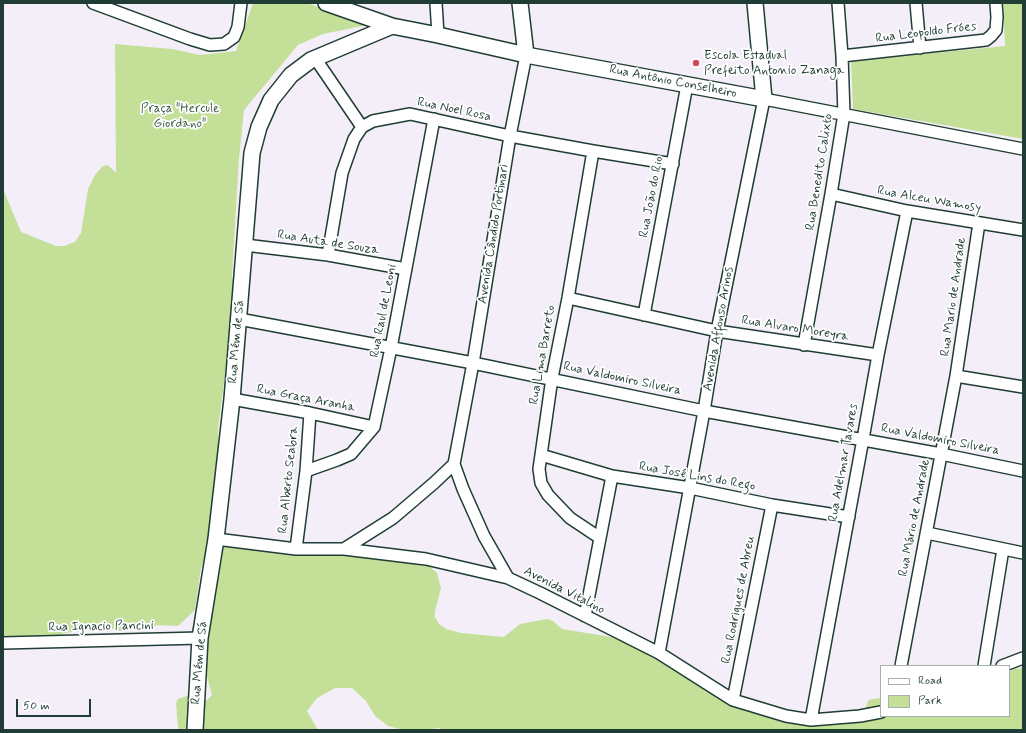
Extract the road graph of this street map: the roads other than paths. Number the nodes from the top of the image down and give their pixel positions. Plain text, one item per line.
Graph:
1 (93, 3) edge
2 (241, 3) edge
3 (326, 3) edge
4 (436, 3) edge
5 (520, 3) edge
6 (755, 3) edge
7 (838, 3) edge
8 (916, 3) edge
9 (996, 3) edge
10 (392, 26) junction
11 (438, 34) junction
12 (920, 48) junction
13 (526, 55) junction
14 (842, 56) junction
15 (315, 58) junction
16 (687, 84) junction
17 (764, 99) junction
18 (844, 114) junction
19 (434, 119) junction
20 (362, 127) junction
21 (510, 136) junction
22 (1023, 149) edge
23 (593, 151) junction
24 (673, 164) junction
25 (831, 194) junction
26 (907, 211) junction
27 (979, 223) junction
28 (1023, 230) edge
29 (245, 245) junction
30 (328, 255) junction
31 (406, 269) junction
32 (568, 298) junction
33 (644, 315) junction
34 (239, 319) junction
35 (718, 331) junction
36 (804, 344) junction
37 (391, 348) junction
38 (878, 355) junction
39 (473, 363) junction
40 (956, 376) junction
41 (552, 378) junction
42 (1023, 387) edge
43 (232, 399) junction
44 (704, 411) junction
45 (310, 413) junction
46 (374, 427) junction
47 (863, 439) junction
48 (941, 454) junction
49 (542, 455) junction
50 (454, 464) junction
51 (306, 471) junction
52 (1023, 471) edge
53 (612, 476) junction
54 (690, 488) junction
55 (772, 505) junction
56 (849, 517) junction
57 (926, 533) junction
58 (600, 538) junction
59 (216, 539) junction
60 (296, 549) junction
61 (344, 549) junction
62 (1003, 549) junction
63 (1023, 553) edge
64 (508, 578) junction
65 (586, 616) junction
66 (200, 638) junction
67 (3, 643) edge
68 (659, 654) junction
69 (1023, 658) edge
70 (901, 665) edge
71 (984, 665) edge
72 (1005, 665) edge
73 (733, 700) junction
74 (880, 712) edge
75 (811, 720) junction
76 (195, 730) edge

1 - 2 street
3 - 10 street, Rua Antônio Conselheiro
4 - 11 street
5 - 13 street, Avenida Cândido Portinari
6 - 17 street, Avenida Affonso Arinos
7 - 14 street, Rua Benedito Calixto
8 - 12 street
9 - 12 street, Rua Leopoldo Fróes
10 - 11 street, Rua Antônio Conselheiro
10 - 15 street, Rua Mém de Sá
11 - 13 street, Rua Antônio Conselheiro
12 - 14 street, Rua Leopoldo Fróes
13 - 16 street, Rua Antônio Conselheiro
13 - 21 street, Avenida Cândido Portinari
14 - 18 street, Rua Benedito Calixto
15 - 20 street
15 - 29 street, Rua Mém de Sá
16 - 17 street, Rua Antônio Conselheiro
16 - 24 street, Rua João do Rio
17 - 18 street, Rua Antônio Conselheiro
17 - 35 street, Avenida Affonso Arinos
18 - 22 street, Rua Antônio Conselheiro
18 - 25 street, Rua Benedito Calixto
19 - 20 street, Rua Noel Rosa
19 - 21 street, Rua Noel Rosa
19 - 31 street, Rua Raul de Leoni
20 - 30 street
21 - 23 street, Rua Noel Rosa
21 - 39 street, Avenida Cândido Portinari
23 - 24 street, Rua Noel Rosa
23 - 32 street, Rua Lima Barreto
24 - 33 street, Rua João do Rio
25 - 26 street, Rua Alceu Wamosy
25 - 36 street, Rua Benedito Calixto
26 - 27 street, Rua Alceu Wamosy
26 - 38 street, Rua Adelmar Tavares
27 - 28 street, Rua Alceu Wamosy
27 - 40 street, Rua Mario de Andrade
29 - 30 street, Rua Auta de Souza
29 - 34 street, Rua Mém de Sá
30 - 31 street, Rua Auta de Souza
31 - 37 street, Rua Raul de Leoni
32 - 33 street, Rua Alvaro Moreyra
32 - 41 street, Rua Lima Barreto
33 - 35 street, Rua Alvaro Moreyra
34 - 37 street, Rua Valdomiro Silveira
34 - 43 street, Rua Mém de Sá
35 - 36 street, Rua Alvaro Moreyra
35 - 44 street, Avenida Affonso Arinos
36 - 38 street, Rua Alvaro Moreyra
37 - 39 street, Rua Valdomiro Silveira
37 - 46 street, Rua Raul de Leoni
38 - 47 street, Rua Adelmar Tavares
39 - 41 street, Rua Valdomiro Silveira
39 - 50 street, Avenida Cândido Portinari
40 - 42 street
40 - 48 street, Rua Mário de Andrade
41 - 44 street, Rua Valdomiro Silveira
41 - 49 street, Rua Lima Barreto
43 - 45 street, Rua Graça Aranha
43 - 59 street, Rua Mém de Sá
44 - 47 street, Rua Valdomiro Silveira
44 - 54 street, Avenida Affonso Arinos
45 - 46 street, Rua Graça Aranha
45 - 51 street, Rua Alberto Seabra
46 - 51 street, Rua Raul de Leoni
47 - 48 street, Rua Valdomiro Silveira
47 - 56 street, Rua Adelmar Tavares
48 - 52 street, Rua Valdomiro Silveira
48 - 57 street, Rua Mário de Andrade
49 - 53 street, Rua José Lins do Rego
49 - 58 street, Rua Lima Barreto
50 - 61 street
50 - 64 street
51 - 60 street, Rua Alberto Seabra
53 - 54 street, Rua José Lins do Rego
53 - 58 street
54 - 55 street, Rua José Lins do Rego
54 - 68 street, Avenida Affonso Arinos
55 - 56 street, Rua José Lins do Rego
55 - 73 street, Rua Rodrigues de Abreu
56 - 75 street, Rua Adelmar Tavares
57 - 62 street
57 - 70 street, Rua Mário de Andrade
58 - 65 street
59 - 60 street, Avenida Vitalino
59 - 66 street, Rua Mém de Sá
60 - 61 street, Avenida Vitalino
61 - 64 street, Avenida Vitalino
62 - 63 street
62 - 71 street
64 - 65 street, Avenida Vitalino
65 - 68 street, Avenida Vitalino
66 - 67 street, Rua Ignacio Pancini
66 - 76 street, Rua Mém de Sá
68 - 73 street, Avenida Vitalino
69 - 72 street
73 - 75 street, Avenida Vitalino
74 - 75 street, Avenida Vitalino

